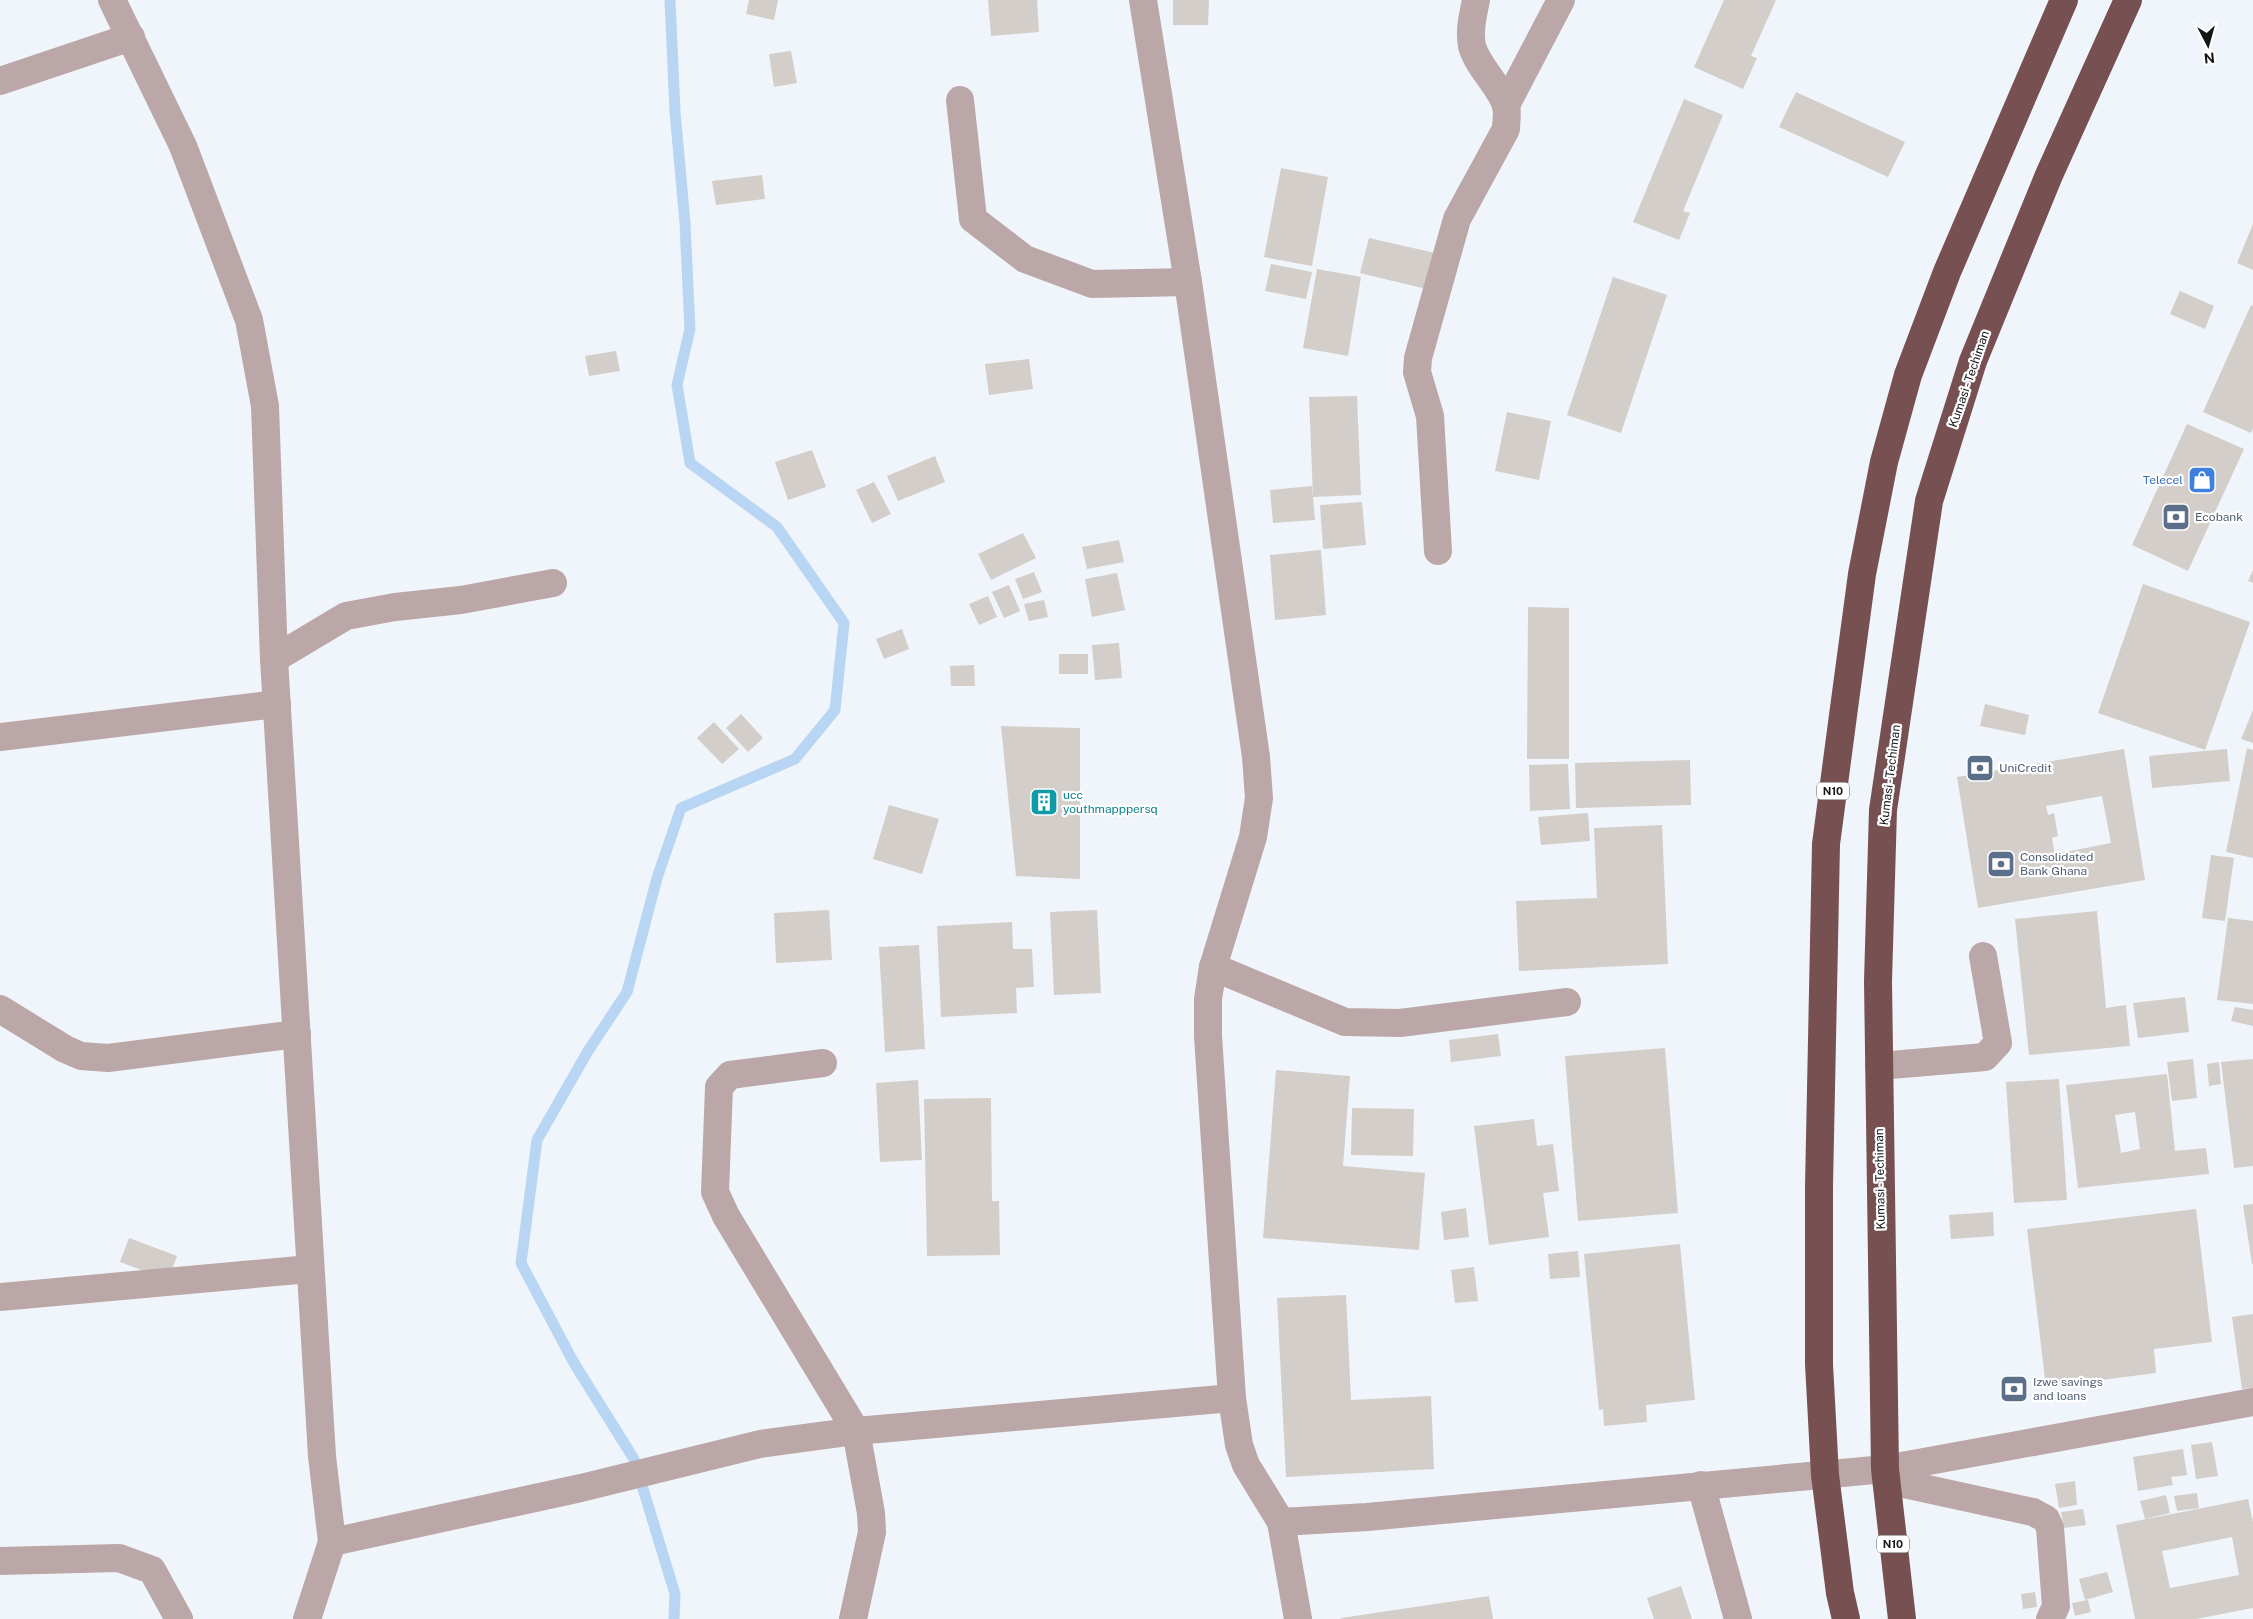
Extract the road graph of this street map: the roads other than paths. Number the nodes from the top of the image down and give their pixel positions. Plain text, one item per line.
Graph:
1 (112, 0) edge
2 (1143, 0) edge
3 (1476, 0) edge
4 (1561, 0) edge
5 (2064, 0) edge
6 (2128, 0) edge
7 (132, 37) junction
8 (0, 81) edge
9 (960, 100) dead end
10 (1506, 105) junction
11 (1188, 282) junction
12 (1438, 551) dead end
13 (553, 583) dead end
14 (274, 659) junction
15 (277, 704) junction
16 (0, 737) edge
17 (1983, 956) dead end
18 (1213, 967) junction
19 (1567, 1002) dead end
20 (0, 1009) edge
21 (297, 1034) junction
22 (823, 1063) dead end
23 (1879, 1066) junction
24 (310, 1269) junction
25 (0, 1297) edge
26 (1232, 1398) junction
27 (2253, 1402) edge
28 (856, 1431) junction
29 (1825, 1475) junction
30 (1886, 1475) junction
31 (1700, 1485) junction
32 (1281, 1522) junction
33 (332, 1542) junction
34 (0, 1560) edge
35 (178, 1619) edge
36 (307, 1619) edge
37 (853, 1619) edge
38 (1298, 1619) edge
39 (1738, 1619) edge
40 (1846, 1619) edge
41 (1902, 1619) edge
42 (2050, 1619) edge

1 - 7 street
2 - 11 street
3 - 10 street
4 - 10 street
5 - 29 highway, N10
6 - 23 highway, Kumasi - Techiman / N10
7 - 8 street
7 - 14 street
9 - 11 street
10 - 12 street
11 - 18 street
13 - 14 street
14 - 15 street
15 - 16 street
15 - 21 street
17 - 23 street
18 - 19 street
18 - 26 street
20 - 21 street
21 - 24 street
22 - 28 street
23 - 30 highway, Kumasi - Techiman / N10
24 - 25 street
24 - 33 street
26 - 28 street
26 - 32 street
27 - 30 street
28 - 33 street
28 - 37 street
29 - 30 street
29 - 31 street
29 - 40 highway, N10
30 - 41 highway, Kumasi - Techiman / N10
30 - 42 street
31 - 32 street
31 - 39 street
32 - 38 street
33 - 36 street
34 - 35 street

